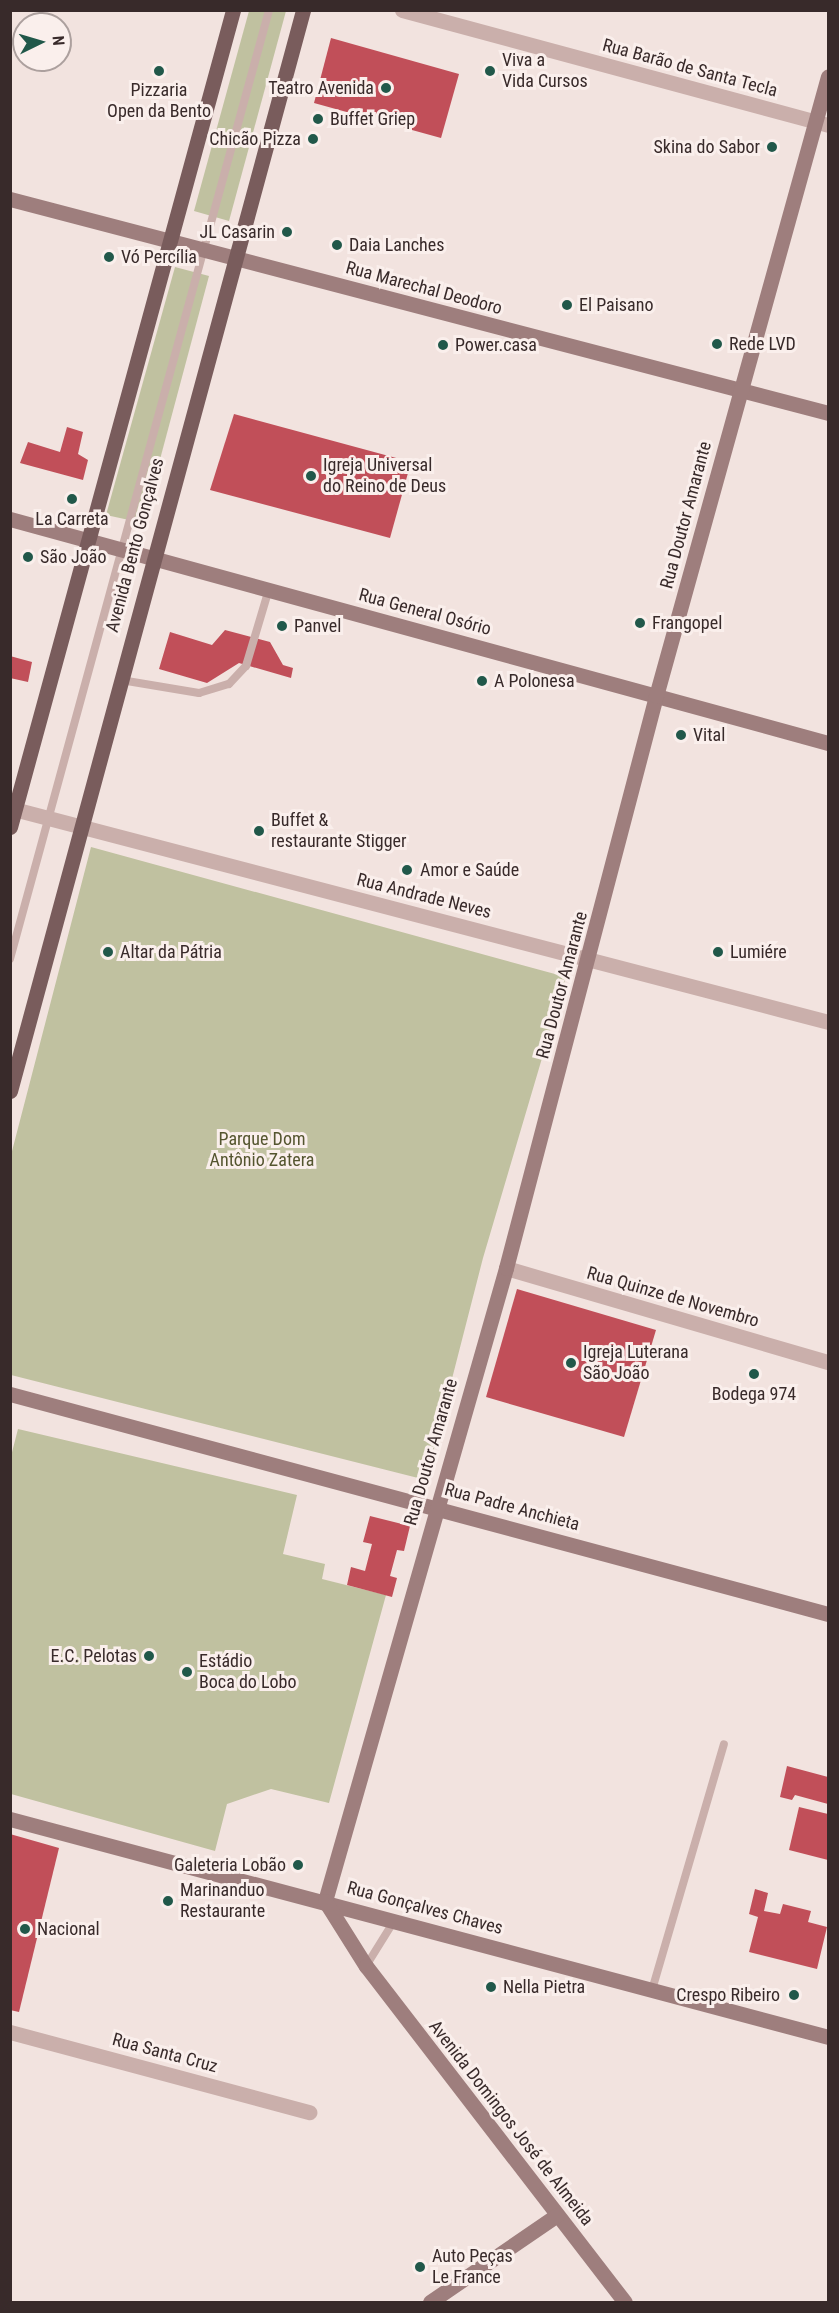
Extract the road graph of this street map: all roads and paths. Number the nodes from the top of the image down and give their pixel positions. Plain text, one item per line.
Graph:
1 (233, 10) edge
2 (269, 10) edge
3 (303, 10) edge
4 (402, 10) edge
5 (828, 76) edge
6 (823, 124) edge
7 (10, 199) edge
8 (170, 241) junction
9 (205, 250) junction
10 (234, 259) junction
11 (740, 391) junction
12 (828, 413) edge
13 (10, 519) edge
14 (87, 540) junction
15 (125, 549) junction
16 (152, 557) junction
17 (269, 589) junction
18 (119, 679) junction
19 (656, 696) junction
20 (828, 743) edge
21 (13, 808) edge
22 (49, 819) junction
23 (10, 826) edge
24 (79, 828) junction
25 (10, 959) edge
26 (589, 959) junction
27 (828, 1022) edge
28 (10, 1091) edge
29 (506, 1268) junction
30 (828, 1362) edge
31 (10, 1394) edge
32 (436, 1506) junction
33 (828, 1614) edge
34 (724, 1744) dead end
35 (10, 1819) edge
36 (325, 1901) junction
37 (395, 1920) junction
38 (366, 1966) junction
39 (652, 1990) junction
40 (10, 2032) edge
41 (828, 2037) edge
42 (309, 2112) dead end
43 (557, 2215) junction
44 (430, 2302) edge
45 (625, 2302) edge

1 - 8 main road
2 - 9 lane
3 - 10 main road, Avenida Bento Gonçalves
4 - 6 street, Rua Barão de Santa Tecla
5 - 6 street, Rua Doutor Amarante
6 - 11 street, Rua Doutor Amarante
7 - 8 street, Rua Marechal Deodoro
8 - 9 street, Rua Marechal Deodoro
8 - 14 main road
9 - 10 street, Rua Marechal Deodoro
9 - 15 lane
10 - 11 street, Rua Marechal Deodoro
10 - 16 main road, Avenida Bento Gonçalves
11 - 12 street, Rua Marechal Deodoro
11 - 19 street, Rua Doutor Amarante
13 - 14 street, Rua General Osório
14 - 15 street, Rua General Osório
14 - 21 main road
15 - 16 street, Rua General Osório
15 - 22 lane
16 - 17 street, Rua General Osório
16 - 18 main road, Avenida Bento Gonçalves
17 - 18 lane
17 - 19 street, Rua General Osório
18 - 24 main road, Avenida Bento Gonçalves
19 - 20 street, Rua General Osório
19 - 26 street, Rua Doutor Amarante
21 - 22 street, Rua Andrade Neves
21 - 23 main road
22 - 24 street, Rua Andrade Neves
22 - 25 lane
24 - 26 street, Rua Andrade Neves
24 - 28 main road, Avenida Bento Gonçalves
26 - 27 street, Rua Andrade Neves
26 - 29 street, Rua Doutor Amarante
29 - 30 street, Rua Quinze de Novembro
29 - 32 street, Rua Doutor Amarante
31 - 32 street, Rua Padre Anchieta
32 - 33 street, Rua Padre Anchieta
32 - 36 street, Rua Doutor Amarante
34 - 39 lane
35 - 36 street, Rua Gonçalves Chaves
36 - 37 street, Rua Gonçalves Chaves
36 - 38 street, Avenida Domingos José de Almeida
37 - 38 lane
37 - 39 street, Rua Gonçalves Chaves
38 - 43 street, Avenida Domingos José de Almeida
39 - 41 street, Rua Gonçalves Chaves
40 - 42 street, Rua Santa Cruz
43 - 44 street
43 - 45 street, Avenida Domingos José de Almeida

